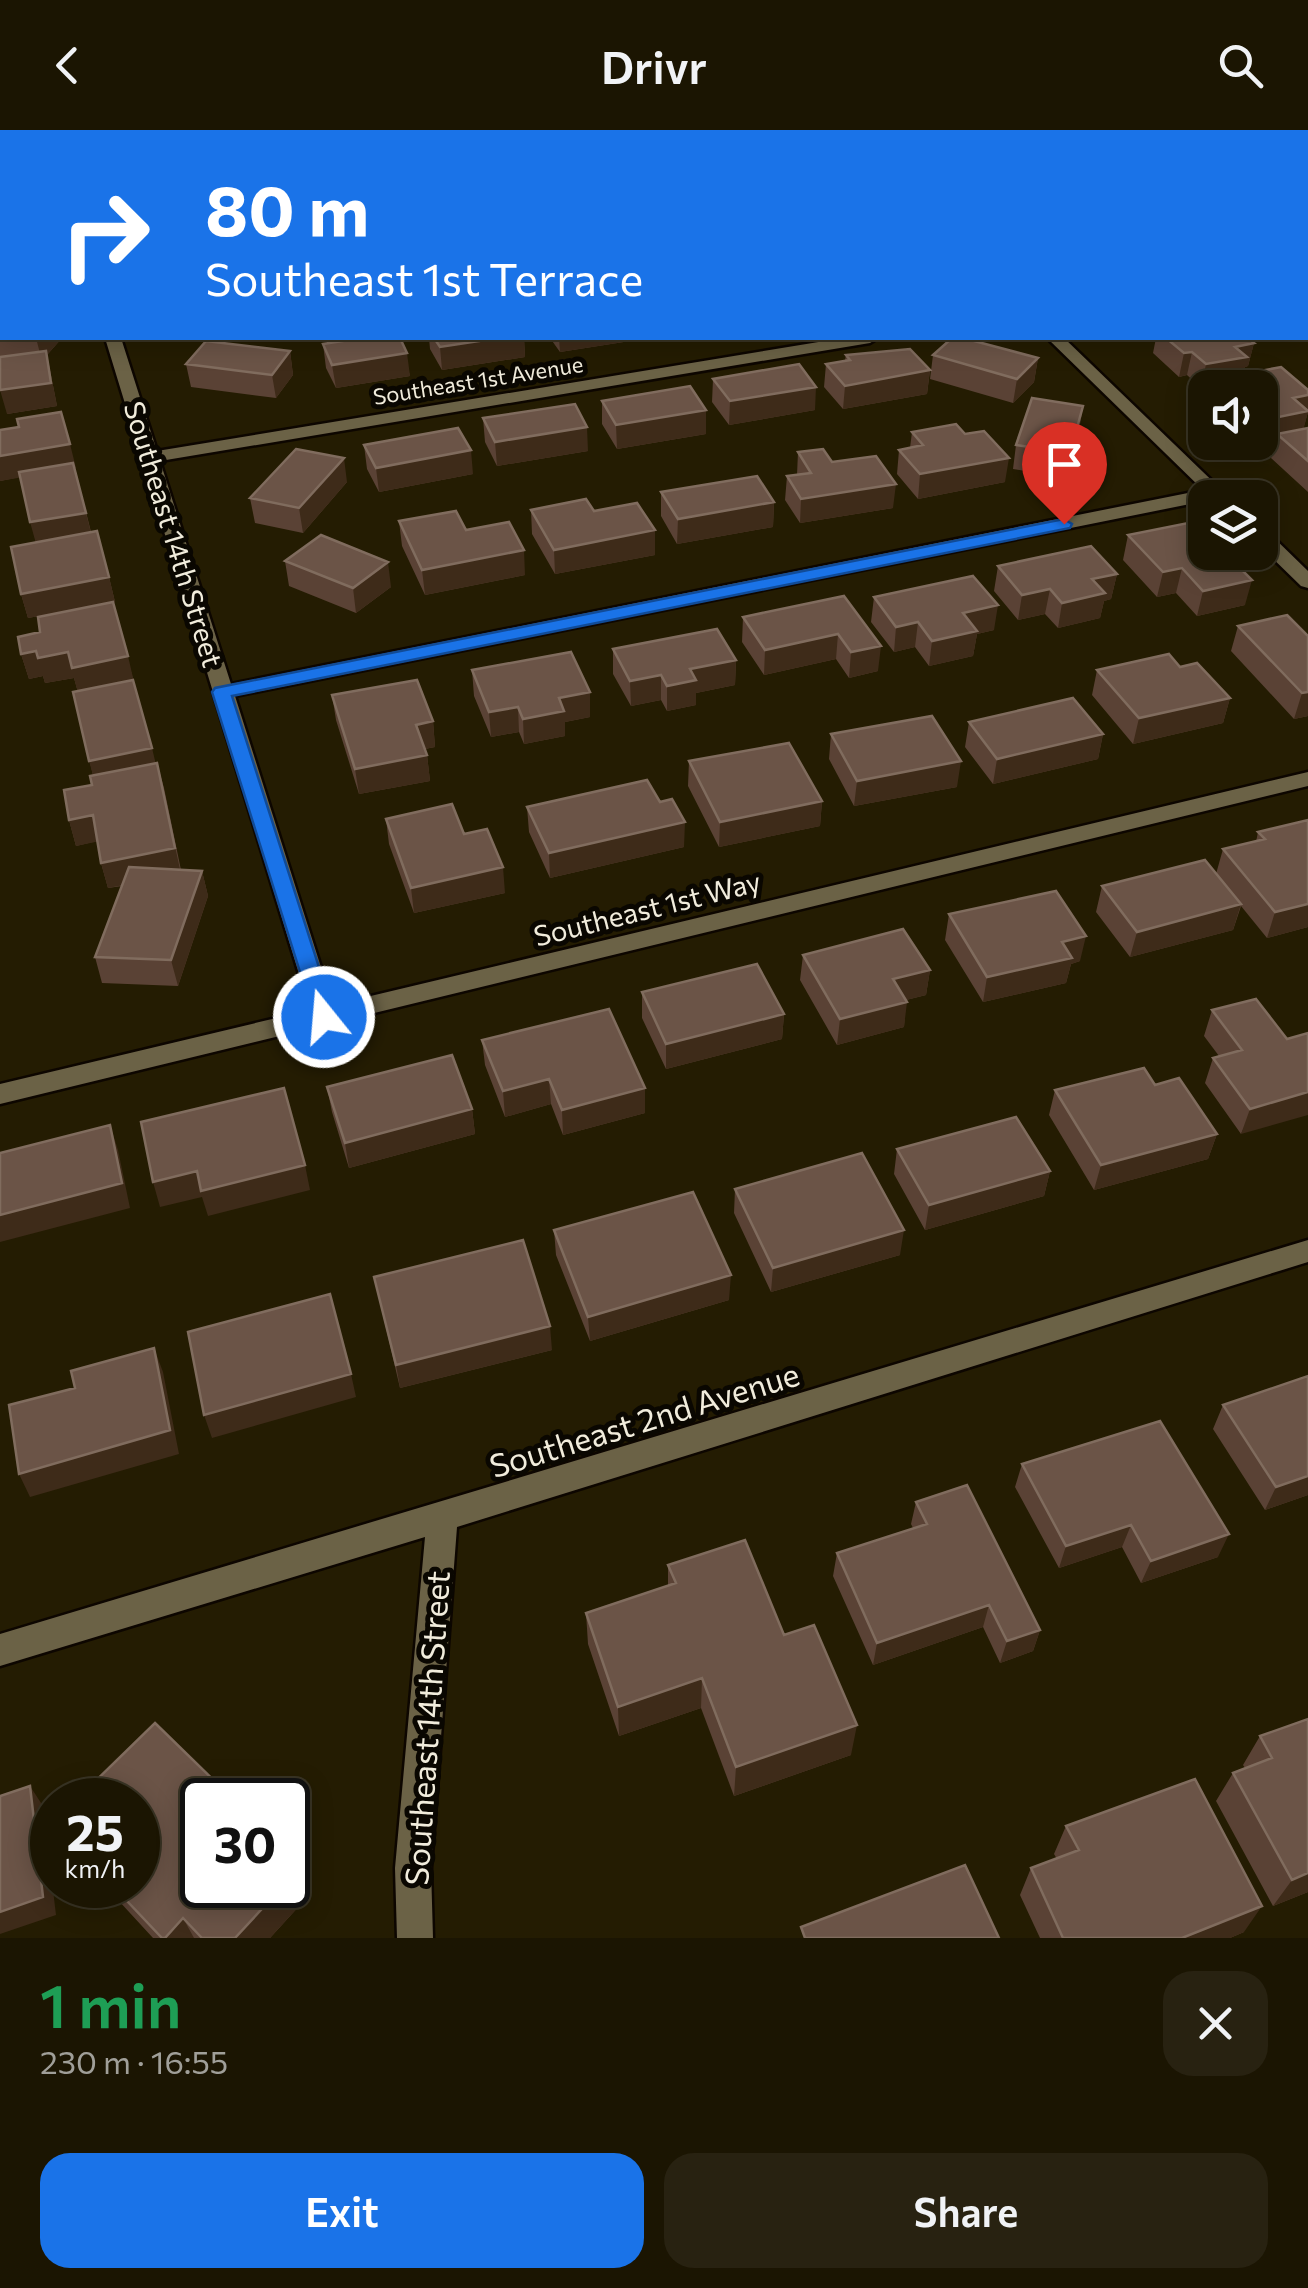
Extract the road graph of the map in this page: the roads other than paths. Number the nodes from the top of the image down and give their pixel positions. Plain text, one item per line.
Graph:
1 (115, 340) edge
2 (858, 340) edge
3 (1057, 340) edge
4 (152, 457) junction
5 (1202, 480) edge
6 (1188, 502) edge
7 (1278, 553) edge
8 (1308, 582) edge
9 (221, 692) junction
10 (1308, 779) edge
11 (324, 1017) junction
12 (0, 1094) edge
13 (1308, 1250) edge
14 (442, 1518) junction
15 (0, 1650) edge
16 (415, 1938) edge

1 - 4 street, Southeast 14th Street
2 - 4 street, Southeast 1st Avenue
3 - 5 street
4 - 9 street, Southeast 14th Street
6 - 9 street
7 - 8 street
9 - 11 street, Southeast 14th Street
10 - 11 street, Southeast 1st Way
11 - 12 street, Southeast 1st Way
13 - 14 street, Southeast 2nd Avenue
14 - 15 street, Southeast 2nd Avenue
14 - 16 street, Southeast 14th Street

